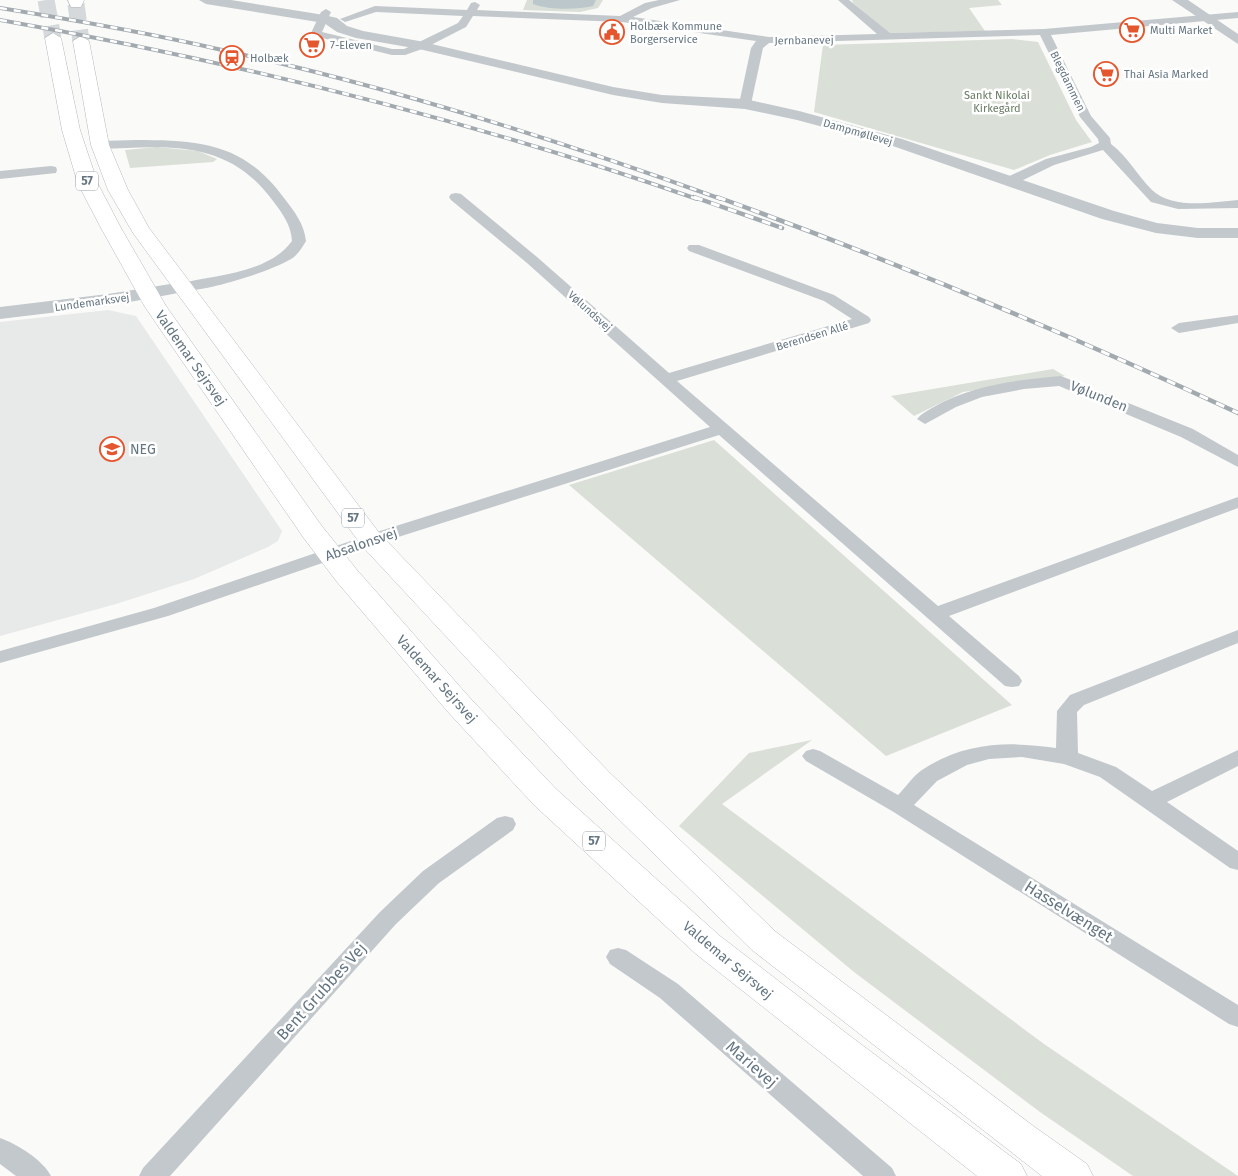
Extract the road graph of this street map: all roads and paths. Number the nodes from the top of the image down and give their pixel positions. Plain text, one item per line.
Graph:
1 (206, 0) edge
2 (253, 0) edge
3 (478, 0) edge
4 (675, 0) edge
5 (843, 0) edge
6 (1179, 0) edge
7 (471, 13) junction
8 (1238, 14) edge
9 (325, 15) junction
10 (1206, 17) junction
11 (345, 19) junction
12 (622, 19) junction
13 (1044, 32) junction
14 (53, 38) tunnel mouth
15 (890, 38) junction
16 (769, 40) junction
17 (1238, 40) edge
18 (81, 41) tunnel mouth
19 (420, 46) junction
20 (744, 104) junction
21 (1104, 145) junction
22 (100, 146) junction
23 (51, 170) dead end
24 (0, 175) edge
25 (1010, 181) junction
26 (456, 196) dead end
27 (1238, 204) edge
28 (1238, 233) edge
29 (694, 248) dead end
30 (182, 286) junction
31 (147, 294) junction
32 (0, 313) edge
33 (1238, 319) edge
34 (1179, 328) dead end
35 (667, 379) junction
36 (925, 419) dead end
37 (722, 429) junction
38 (1238, 462) edge
39 (1238, 502) edge
40 (371, 540) junction
41 (330, 555) junction
42 (935, 614) junction
43 (1238, 636) edge
44 (0, 657) edge
45 (1012, 681) dead end
46 (812, 756) dead end
47 (1067, 757) junction
48 (1238, 757) edge
49 (1151, 801) junction
50 (900, 806) junction
51 (505, 824) dead end
52 (1238, 862) edge
53 (618, 957) dead end
54 (1238, 1017) edge
55 (0, 1149) edge
56 (37, 1176) edge
57 (153, 1176) edge
58 (882, 1176) edge
59 (1007, 1176) edge
60 (1073, 1176) edge

1 - 9 street
2 - 9 street
3 - 7 street
4 - 12 street
5 - 15 street
6 - 10 street
7 - 11 street, Jernbanevej
7 - 12 street, Jernbanevej
7 - 19 street
8 - 10 street, Jernbanevej
9 - 11 street
9 - 19 street
10 - 13 street, Jernbanevej
10 - 17 street
11 - 19 street
12 - 16 street, Jernbanevej
13 - 15 street, Jernbanevej
13 - 21 street, Blegdammen
14 - 31 main road, Valdemar Sejrsvej / 57
15 - 16 street, Jernbanevej
16 - 20 street
18 - 22 main road, 57
19 - 20 street, Dampmøllevej
20 - 25 street, Dampmøllevej
21 - 25 street
21 - 27 street
22 - 30 main road, 57
22 - 30 street
23 - 24 street
25 - 28 street, Dampmøllevej
26 - 35 street, Vølundsvej
29 - 35 street, Berendsen Allé
30 - 31 street, Lundemarksvej
30 - 40 main road, 57
31 - 32 street, Lundemarksvej
31 - 41 main road, Valdemar Sejrsvej / 57
33 - 34 street
35 - 37 street, Vølundsvej
36 - 38 street, Vølunden
37 - 40 street, Absalonsvej
37 - 42 street
39 - 42 street
40 - 41 street, Absalonsvej
40 - 60 main road, 57
41 - 44 street, Absalonsvej
41 - 59 main road, Valdemar Sejrsvej / 57
42 - 45 street
43 - 47 street
46 - 50 street, Hasselvænget
47 - 49 street
47 - 50 street
48 - 49 street
49 - 52 street
50 - 54 street, Hasselvænget
51 - 57 street, Bent Grubbes Vej
53 - 58 street, Marievej
55 - 56 street

